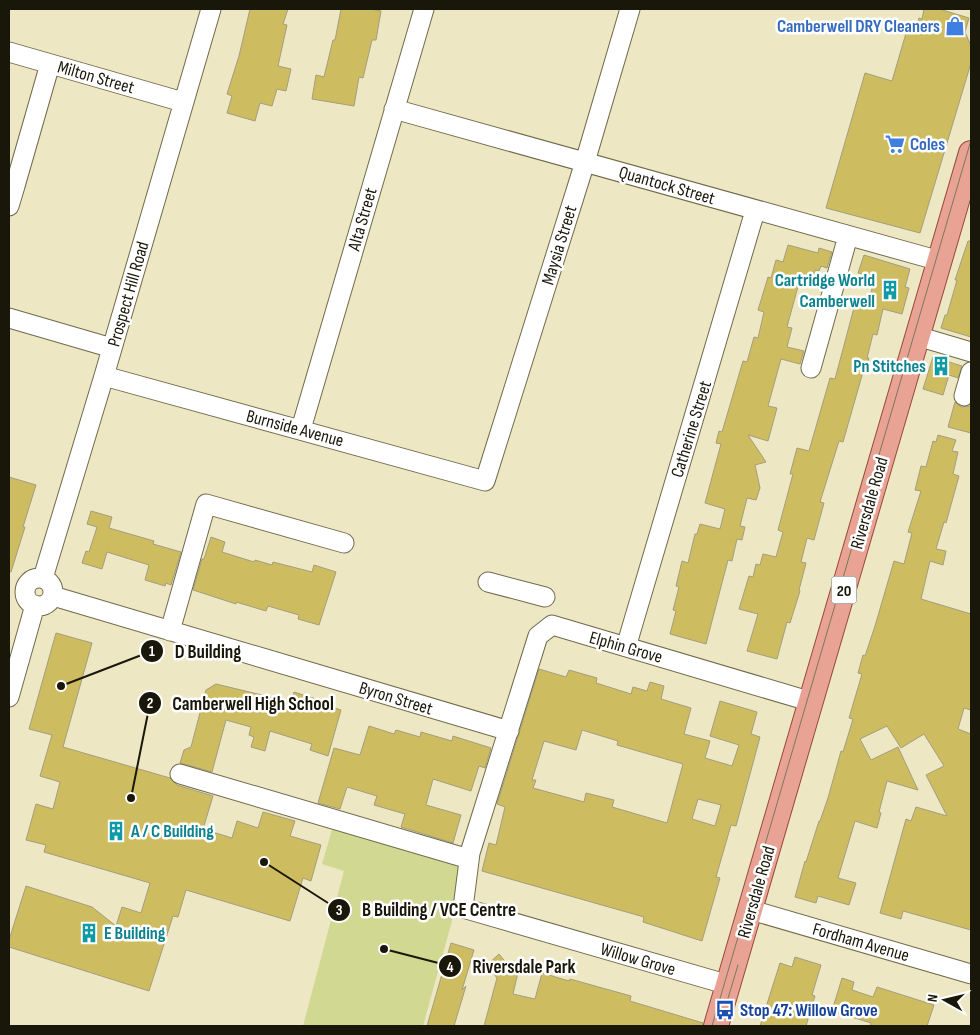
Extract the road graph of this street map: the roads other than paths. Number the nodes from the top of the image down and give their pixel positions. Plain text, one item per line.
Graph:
1 (211, 9) edge
2 (424, 9) edge
3 (630, 9) edge
4 (9, 52) edge
5 (50, 64) junction
6 (183, 102) junction
7 (394, 109) junction
8 (971, 153) edge
9 (585, 162) junction
10 (12, 185) edge
11 (9, 206) edge
12 (755, 211) junction
13 (848, 236) junction
14 (940, 261) junction
15 (9, 318) edge
16 (918, 336) junction
17 (112, 348) junction
18 (971, 352) edge
19 (811, 368) dead end
20 (971, 372) edge
21 (104, 376) junction
22 (964, 396) dead end
23 (301, 429) junction
24 (485, 481) joint
25 (344, 543) dead end
26 (43, 578) junction
27 (488, 582) dead end
28 (17, 586) edge
29 (53, 596) junction
30 (545, 597) dead end
31 (35, 605) junction
32 (170, 631) junction
33 (626, 647) junction
34 (9, 697) edge
35 (812, 702) junction
36 (509, 731) junction
37 (180, 774) dead end
38 (469, 859) junction
39 (751, 910) junction
40 (971, 974) edge
41 (729, 985) junction
42 (716, 1026) edge

1 - 6 street, Prospect Hill Road
2 - 7 street, Alta Street
3 - 9 street, Maysia Street
4 - 5 street, Milton Street
5 - 6 street, Milton Street
5 - 10 street
6 - 17 street, Prospect Hill Road
7 - 9 street, Quantock Street
7 - 23 street, Alta Street
8 - 14 main road, Riversdale Road / 20
9 - 12 street, Quantock Street
9 - 24 street, Maysia Street
10 - 11 street
12 - 13 street, Quantock Street
12 - 33 street, Catherine Street
13 - 14 street, Quantock Street
13 - 19 street
14 - 16 main road, Riversdale Road / 20
15 - 17 street
16 - 18 street
16 - 35 main road, Riversdale Road / 20
17 - 21 street, Prospect Hill Road
20 - 22 street
21 - 23 street, Burnside Avenue
21 - 26 street, Prospect Hill Road
23 - 24 street, Burnside Avenue
25 - 32 street
26 - 28 street
26 - 29 street
27 - 30 street
28 - 31 street
29 - 31 street
29 - 32 street, Byron Street
31 - 34 street
32 - 36 street, Byron Street
33 - 35 street, Elphin Grove
33 - 36 street, Elphin Grove
35 - 39 main road, Riversdale Road / 20
36 - 38 street, Willow Grove
37 - 38 street
38 - 41 street, Willow Grove
39 - 40 street, Fordham Avenue
39 - 41 main road, Riversdale Road / 20
41 - 42 main road, Riversdale Road / 20

